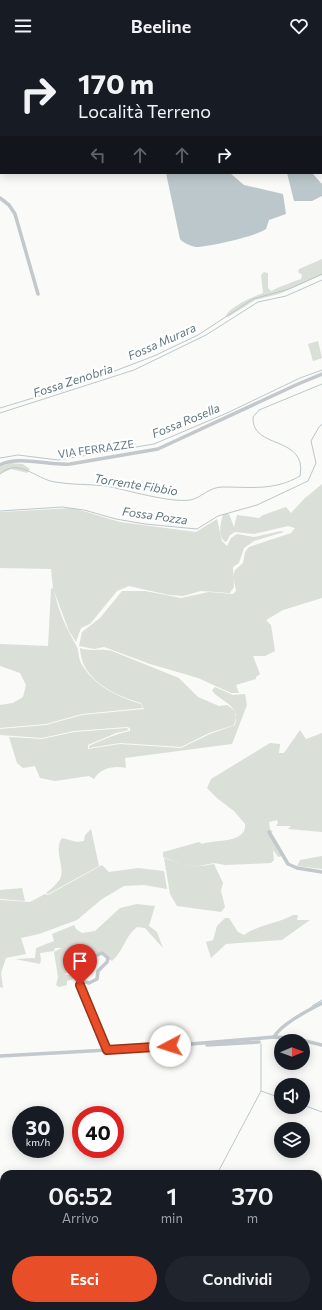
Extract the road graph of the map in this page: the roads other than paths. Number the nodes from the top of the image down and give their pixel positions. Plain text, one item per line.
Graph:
1 (0, 198) edge
2 (38, 294) dead end
3 (322, 374) edge
4 (0, 465) edge
5 (269, 832) dead end
6 (322, 872) edge
7 (88, 959) dead end
8 (73, 968) dead end
9 (79, 984) junction
10 (322, 1003) edge
11 (276, 1034) edge
12 (274, 1037) edge
13 (310, 1042) edge
14 (322, 1045) edge
15 (107, 1050) junction
16 (0, 1056) edge

1 - 2 street
3 - 4 street, VIA FERRAZZE
5 - 6 street
7 - 9 street
8 - 9 street
9 - 15 street
10 - 11 street
12 - 15 street
13 - 14 street
15 - 16 street

